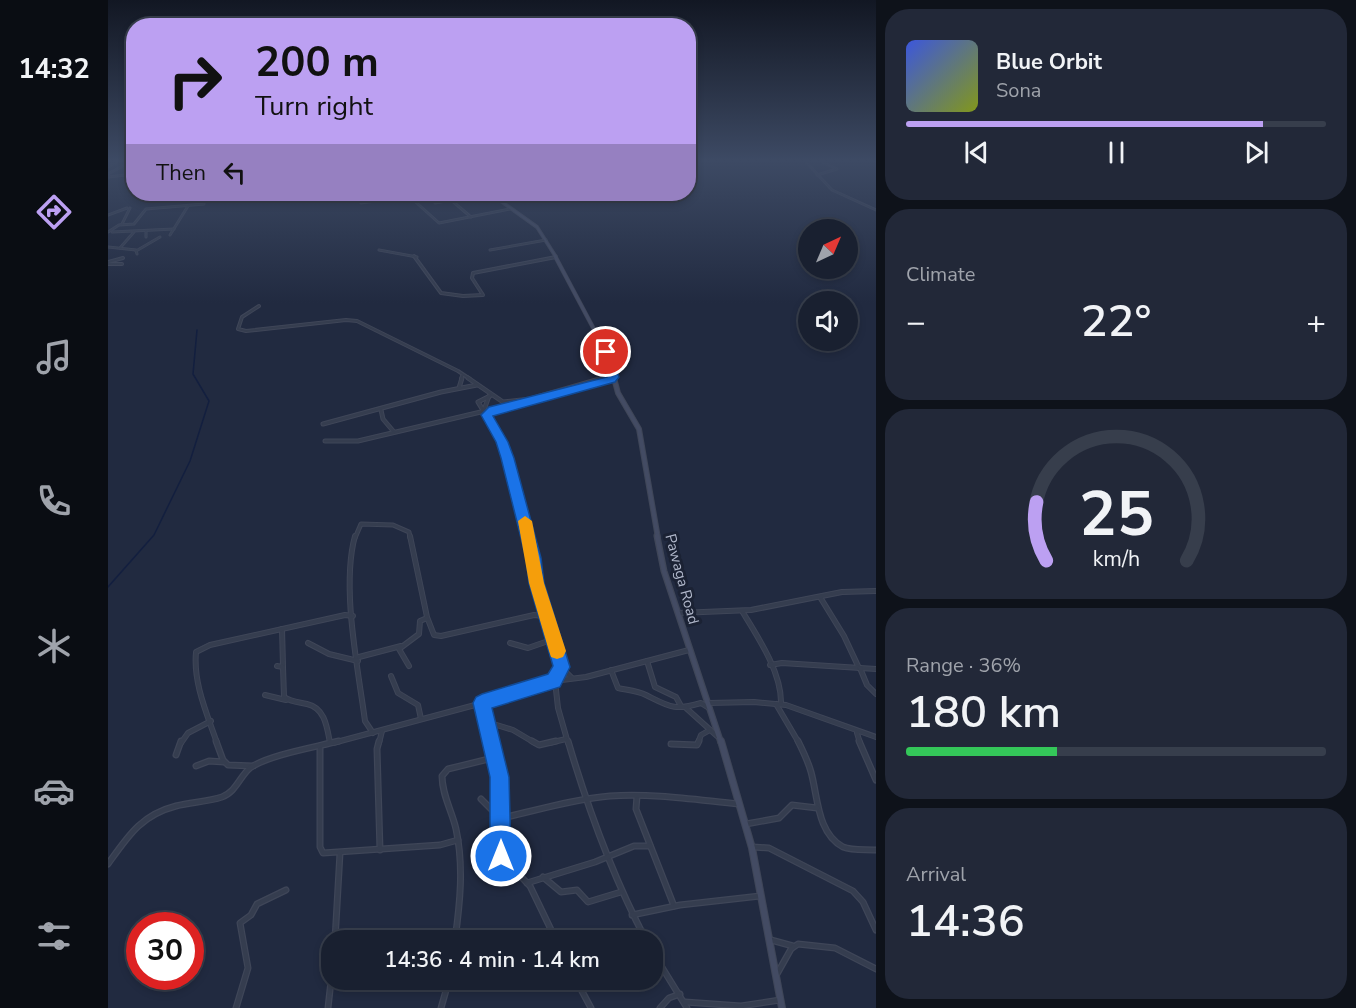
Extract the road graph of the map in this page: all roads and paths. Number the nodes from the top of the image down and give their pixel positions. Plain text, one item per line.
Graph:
1 (125, 209) edge
2 (129, 209) edge
3 (146, 209) edge
4 (186, 209) edge
5 (423, 209) edge
6 (462, 209) edge
7 (510, 209) joint
8 (108, 214) edge
9 (471, 217) junction
10 (120, 225) junction
11 (174, 230) junction
12 (146, 231) junction
13 (109, 232) edge
14 (134, 232) junction
15 (170, 236) dead end
16 (146, 237) dead end
17 (160, 237) dead end
18 (546, 240) junction
19 (117, 244) dead end
20 (108, 247) edge
21 (114, 247) junction
22 (120, 248) junction
23 (379, 250) dead end
24 (490, 250) dead end
25 (556, 257) junction
26 (123, 258) dead end
27 (108, 263) edge
28 (122, 264) dead end
29 (259, 306) dead end
30 (462, 374) junction
31 (613, 376) junction
32 (477, 385) junction
33 (459, 388) junction
34 (490, 396) junction
35 (382, 409) junction
36 (485, 412) junction
37 (323, 424) dead end
38 (395, 432) junction
39 (325, 441) dead end
40 (876, 591) edge
41 (820, 597) junction
42 (742, 610) junction
43 (677, 613) junction
44 (353, 616) junction
45 (427, 618) junction
46 (549, 620) junction
47 (282, 628) junction
48 (554, 639) junction
49 (308, 643) dead end
50 (510, 643) dead end
51 (403, 645) junction
52 (689, 650) junction
53 (358, 659) junction
54 (648, 661) junction
55 (770, 665) junction
56 (276, 666) dead end
57 (410, 666) dead end
58 (283, 667) junction
59 (562, 667) junction
60 (860, 668) junction
61 (876, 669) edge
62 (611, 670) junction
63 (391, 676) dead end
64 (573, 679) junction
65 (554, 681) junction
66 (876, 694) edge
67 (265, 695) dead end
68 (286, 700) junction
69 (482, 703) junction
70 (710, 703) junction
71 (779, 704) junction
72 (683, 707) junction
73 (711, 710) junction
74 (421, 719) junction
75 (211, 721) junction
76 (487, 722) junction
77 (710, 730) junction
78 (382, 731) junction
79 (373, 733) junction
80 (857, 733) junction
81 (718, 737) junction
82 (876, 737) edge
83 (566, 738) junction
84 (330, 743) junction
85 (671, 744) dead end
86 (320, 746) junction
87 (176, 755) dead end
88 (497, 757) junction
89 (224, 762) junction
90 (196, 766) dead end
91 (254, 766) junction
92 (876, 780) edge
93 (637, 796) junction
94 (585, 799) junction
95 (481, 800) dead end
96 (740, 804) junction
97 (817, 808) junction
98 (501, 815) junction
99 (746, 824) junction
100 (458, 840) junction
101 (650, 846) junction
102 (752, 848) junction
103 (380, 850) junction
104 (876, 850) edge
105 (340, 853) junction
106 (608, 856) junction
107 (108, 864) edge
108 (543, 877) junction
109 (527, 883) junction
110 (286, 890) dead end
111 (621, 892) junction
112 (760, 896) junction
113 (674, 906) junction
114 (632, 915) junction
115 (336, 930) edge
116 (456, 930) edge
117 (551, 930) edge
118 (640, 930) edge
119 (876, 930) edge
120 (769, 940) junction
121 (793, 946) junction
122 (663, 968) edge
123 (876, 969) edge
124 (776, 975) junction
125 (330, 990) edge
126 (446, 990) edge
127 (581, 990) edge
128 (680, 994) junction
129 (780, 1000) junction
130 (686, 1005) edge
131 (236, 1008) edge
132 (328, 1008) edge
133 (441, 1008) edge
134 (591, 1008) edge
135 (660, 1008) edge
136 (782, 1008) edge

1 - 8 street
2 - 10 street
3 - 10 street
4 - 11 street
5 - 9 street
6 - 9 street
7 - 9 street
7 - 18 main road, Pawaga Road
10 - 13 street
11 - 12 street
11 - 15 street
12 - 14 street
12 - 16 street
13 - 14 street
14 - 22 street
17 - 22 street
18 - 24 street
18 - 25 main road, Pawaga Road
19 - 21 street
20 - 21 street
21 - 22 street
23 - 25 street
25 - 31 main road, Pawaga Road
26 - 27 street
27 - 28 street
29 - 30 street
30 - 32 street
30 - 33 street
31 - 34 street
31 - 36 street
31 - 43 main road, Pawaga Road
32 - 33 street
32 - 34 street
33 - 35 street
34 - 36 street
34 - 36 street
35 - 37 street
35 - 38 street
36 - 38 street
36 - 46 street
38 - 39 street
40 - 41 street
41 - 42 street
41 - 60 street
42 - 43 street
42 - 55 street
43 - 52 main road, Pawaga Road
44 - 45 street
44 - 47 street
44 - 53 street
45 - 46 street
45 - 51 street
46 - 48 street
47 - 58 street
47 - 75 street
48 - 50 street
48 - 59 street
49 - 53 street
51 - 53 street
51 - 57 street
52 - 54 street
52 - 70 main road, Pawaga Road
53 - 79 street
54 - 62 street
54 - 72 street
55 - 60 street
55 - 71 street
56 - 58 street
58 - 68 street
59 - 64 street
59 - 65 street
60 - 61 street
60 - 66 street
62 - 64 street
62 - 72 street
63 - 74 street
64 - 65 street
65 - 69 street
65 - 83 street
67 - 68 street
68 - 84 street
69 - 74 street
69 - 76 street
70 - 71 street
70 - 73 main road, Pawaga Road
71 - 80 street
71 - 97 street
72 - 73 street
72 - 77 street
73 - 81 main road, Pawaga Road
74 - 78 street
75 - 87 street
75 - 89 street
76 - 83 street
76 - 88 street
77 - 81 street
77 - 85 street
78 - 79 street
78 - 103 street
79 - 84 street
80 - 82 street
80 - 92 street
81 - 96 main road, Pawaga Road
83 - 94 street
84 - 86 street
86 - 91 street
86 - 105 street
88 - 98 street
88 - 100 street
89 - 90 street
89 - 91 street
91 - 107 street
93 - 94 street
93 - 96 street
93 - 101 street
94 - 98 street
94 - 106 street
95 - 98 street
96 - 99 main road, Pawaga Road
97 - 99 street
97 - 104 street
98 - 109 street
99 - 102 main road, Pawaga Road
100 - 103 street
100 - 116 street
101 - 106 street
101 - 113 street
102 - 112 main road, Pawaga Road
102 - 119 street
103 - 105 street
105 - 115 street
106 - 108 street
106 - 111 street
108 - 109 street
108 - 111 street
109 - 117 street
110 - 131 street
111 - 114 street
112 - 113 street
112 - 120 main road, Pawaga Road
113 - 114 street
114 - 118 street
120 - 121 street
120 - 124 main road, Pawaga Road
121 - 123 street
121 - 124 street
122 - 128 street
124 - 129 main road, Pawaga Road
125 - 132 street
126 - 133 street
127 - 134 street
128 - 130 street
128 - 135 street
129 - 130 street
129 - 136 main road, Pawaga Road

